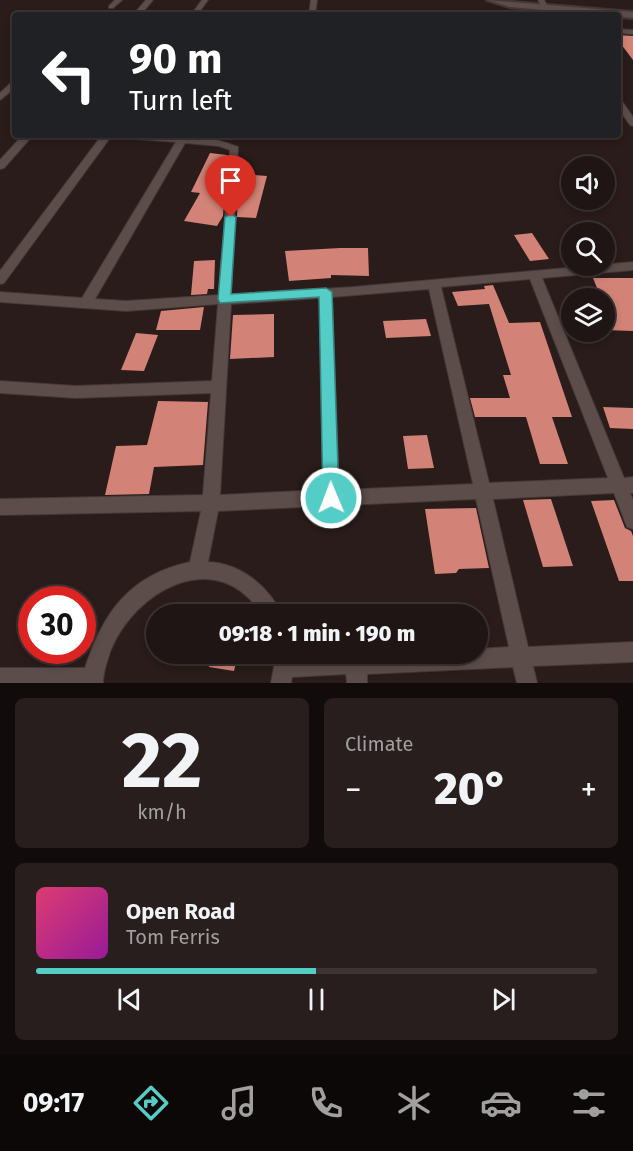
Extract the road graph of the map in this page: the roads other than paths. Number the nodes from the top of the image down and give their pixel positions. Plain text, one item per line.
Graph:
1 (119, 0) edge
2 (150, 0) edge
3 (491, 0) edge
4 (111, 7) dead end
5 (545, 8) edge
6 (139, 12) edge
7 (595, 12) edge
8 (12, 87) edge
9 (0, 97) edge
10 (621, 106) edge
11 (633, 123) edge
12 (25, 138) edge
13 (105, 138) edge
14 (158, 138) edge
15 (182, 140) junction
16 (1, 165) edge
17 (632, 268) edge
18 (534, 274) junction
19 (0, 280) edge
20 (434, 283) junction
21 (326, 292) junction
22 (0, 297) edge
23 (224, 299) junction
24 (86, 303) junction
25 (0, 387) edge
26 (219, 387) junction
27 (626, 486) edge
28 (482, 492) junction
29 (331, 498) junction
30 (211, 503) junction
31 (0, 507) edge
32 (633, 521) edge
33 (197, 569) junction
34 (266, 604) edge
35 (633, 652) edge
36 (521, 657) junction
37 (282, 668) edge
38 (357, 674) edge
39 (0, 678) edge
40 (93, 681) edge
41 (527, 683) edge

1 - 4 street
2 - 6 street
3 - 5 street
5 - 7 street
8 - 9 street
10 - 11 street
12 - 16 street
13 - 19 street
14 - 15 street
15 - 23 street
15 - 24 street
17 - 18 street
18 - 20 street
18 - 27 street
20 - 21 street
20 - 28 street
21 - 23 street
21 - 29 street
22 - 24 street
23 - 24 street
23 - 26 street
25 - 26 street
26 - 30 street
27 - 28 street
27 - 32 street
28 - 29 street
28 - 36 street
29 - 30 street
30 - 31 street
30 - 33 street
33 - 34 street
33 - 40 street
35 - 36 street
36 - 38 street
36 - 41 street
37 - 38 street
39 - 40 street

